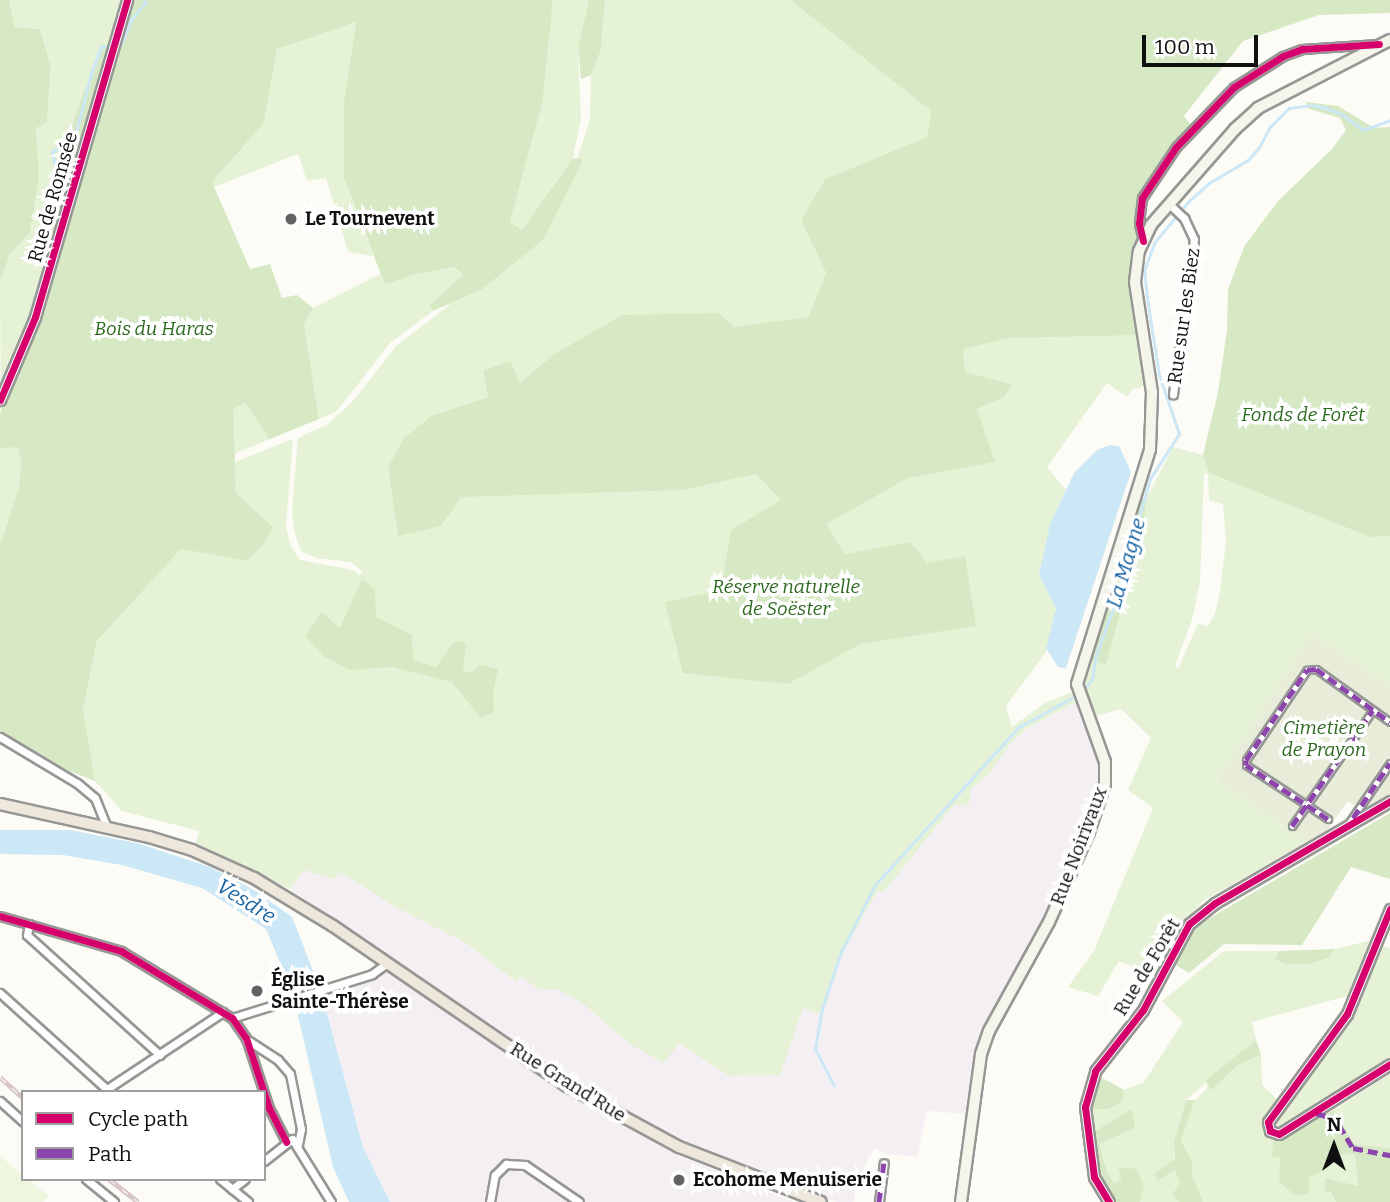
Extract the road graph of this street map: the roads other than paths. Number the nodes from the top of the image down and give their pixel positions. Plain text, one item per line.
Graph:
1 (127, 0) edge
2 (1390, 40) edge
3 (1379, 44) junction
4 (1172, 207) junction
5 (1143, 241) junction
6 (1173, 395) dead end
7 (0, 400) edge
8 (1373, 710) junction
9 (1390, 722) edge
10 (0, 737) edge
11 (1390, 763) edge
12 (1390, 801) edge
13 (0, 804) edge
14 (1306, 805) junction
15 (1328, 820) dead end
16 (1292, 826) dead end
17 (1347, 826) junction
18 (107, 828) junction
19 (1390, 909) edge
20 (0, 916) edge
21 (29, 924) junction
22 (387, 963) junction
23 (0, 993) edge
24 (223, 1012) junction
25 (232, 1018) junction
26 (246, 1038) junction
27 (160, 1055) junction
28 (1390, 1064) edge
29 (109, 1090) edge
30 (264, 1090) edge
31 (266, 1096) edge
32 (0, 1101) edge
33 (21, 1120) edge
34 (286, 1142) junction
35 (298, 1145) junction
36 (266, 1159) edge
37 (884, 1163) dead end
38 (88, 1181) edge
39 (222, 1181) edge
40 (242, 1181) edge
41 (232, 1189) junction
42 (816, 1201) edge
43 (114, 1202) edge
44 (248, 1202) edge
45 (331, 1202) edge
46 (490, 1202) edge
47 (579, 1202) edge
48 (879, 1202) edge
49 (961, 1202) edge
50 (1108, 1202) edge

1 - 7 street, Rue de Romsée
2 - 3 main road, Rue Noirivaux
3 - 4 main road, Rue Noirivaux
3 - 5 street
4 - 5 main road, Rue Noirivaux
4 - 6 street, Rue sur les Biez
5 - 49 main road, Rue Noirivaux
8 - 9 street
8 - 14 street
8 - 14 street
10 - 18 street
11 - 17 street
12 - 17 street, Rue de Forêt
13 - 18 main road, Rue Grand'Rue
14 - 15 street
14 - 16 street
17 - 50 street, Rue de Forêt
18 - 22 main road, Rue Grand'Rue
19 - 28 street
20 - 21 street
21 - 24 street
21 - 27 street
22 - 25 street
22 - 42 main road, Rue Grand'Rue
23 - 29 street
24 - 25 street
24 - 27 street
25 - 26 street
26 - 30 street
26 - 35 street
27 - 29 street
31 - 34 street
32 - 33 street
34 - 35 street
34 - 36 street
35 - 45 street
37 - 48 street
38 - 43 street
39 - 41 street
40 - 41 street
41 - 44 street
46 - 47 street

